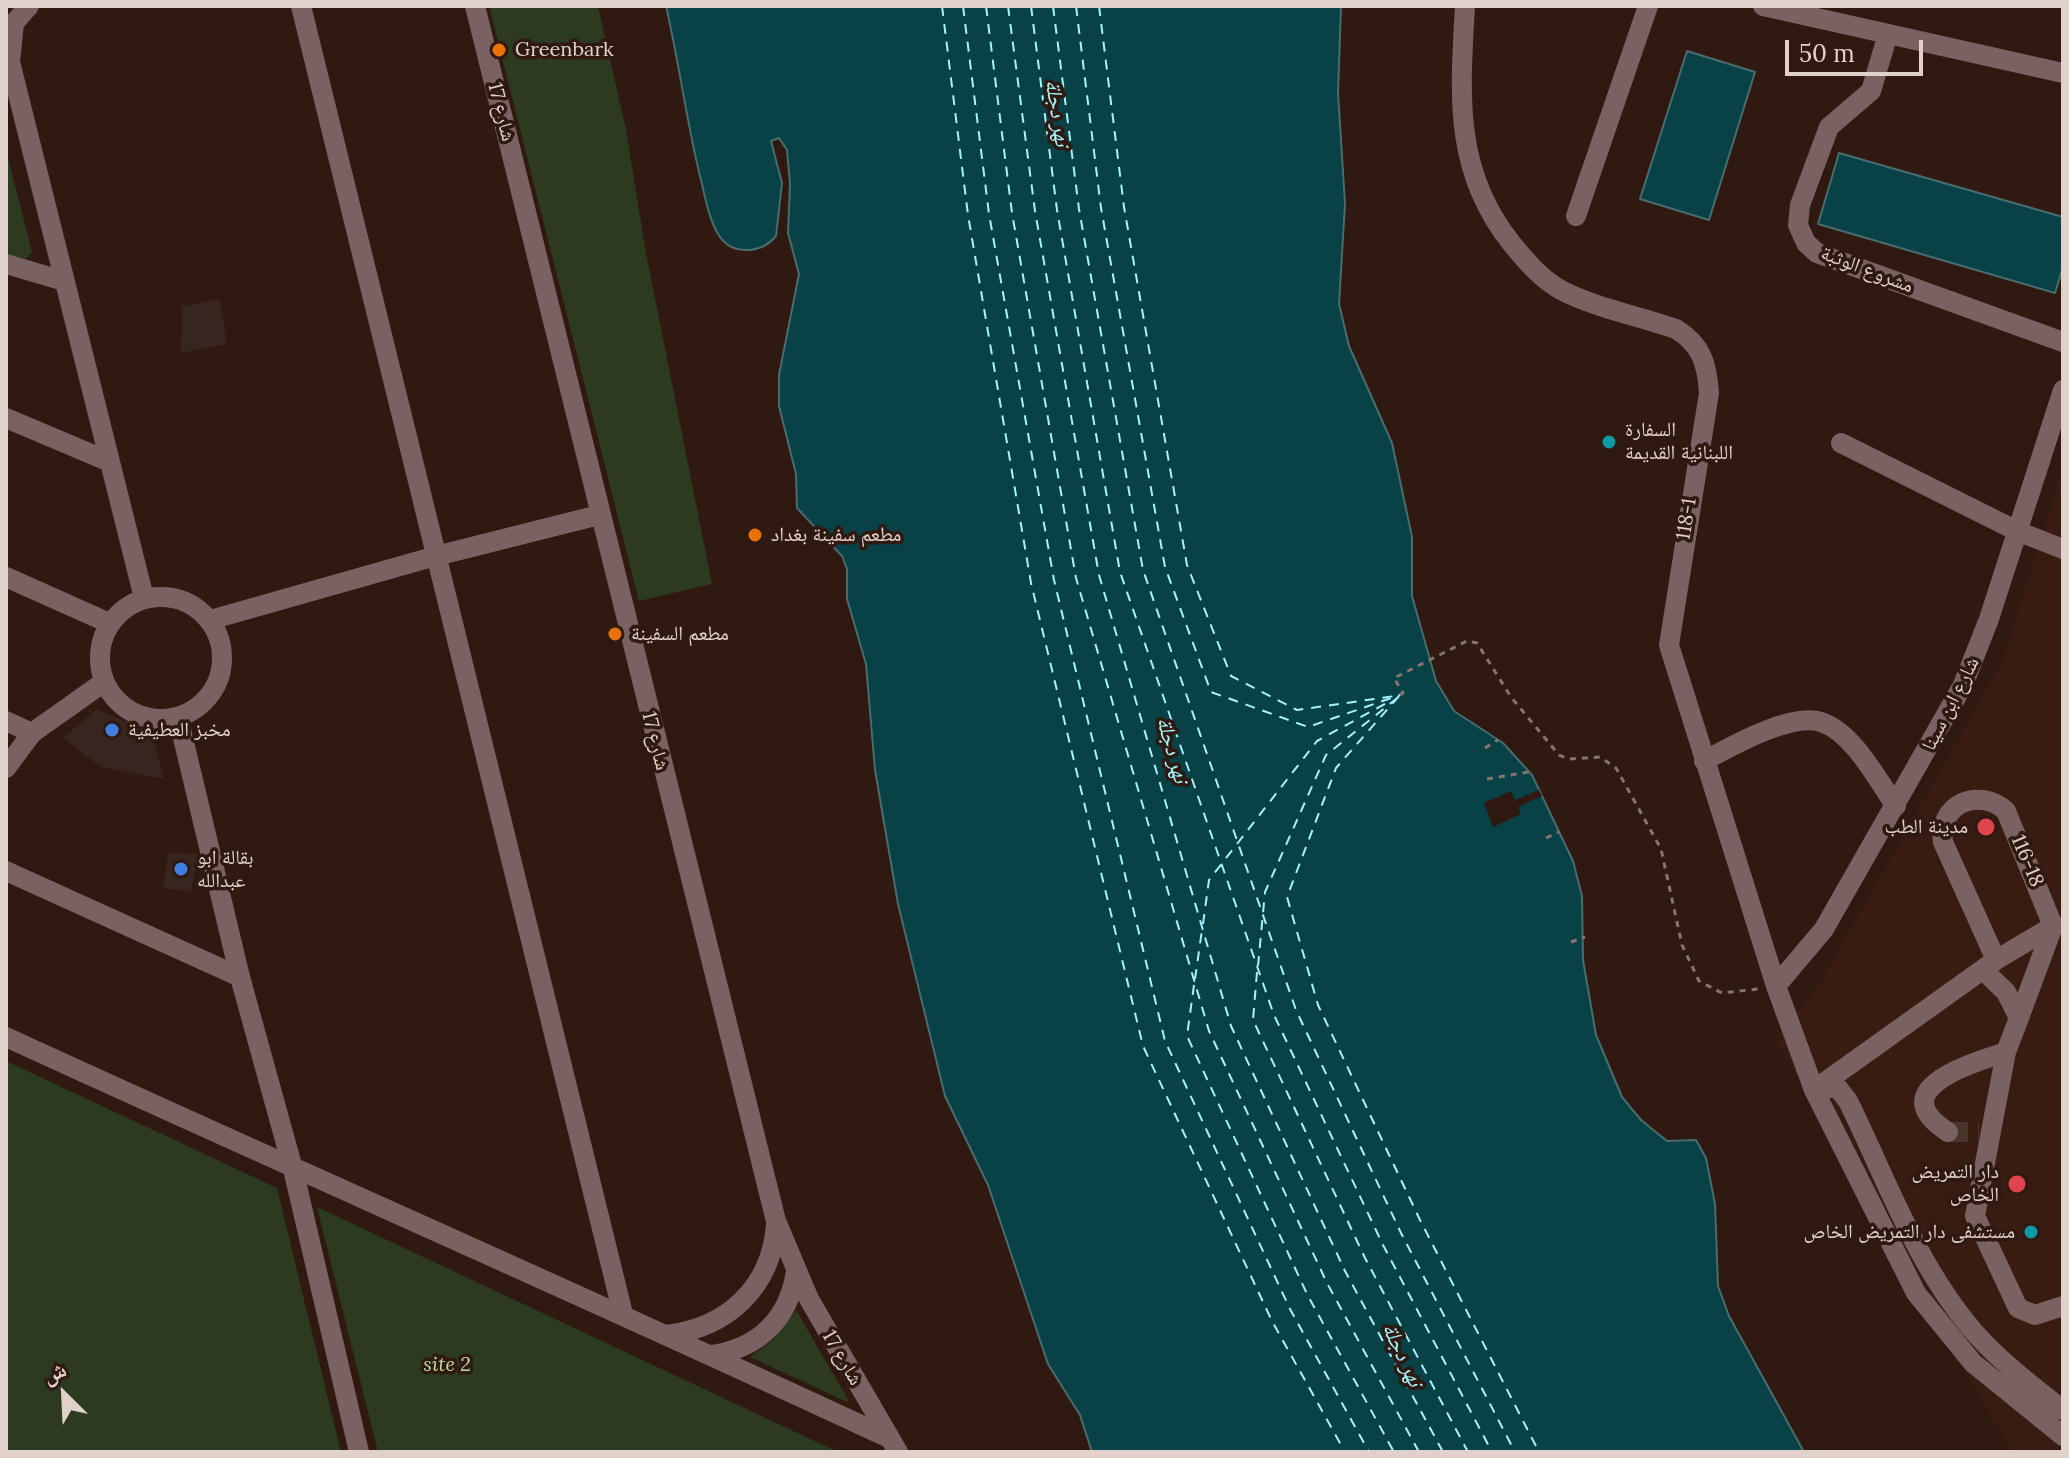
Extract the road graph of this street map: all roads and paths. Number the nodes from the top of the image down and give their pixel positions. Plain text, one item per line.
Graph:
1 (29, 6) edge
2 (301, 6) edge
3 (475, 6) edge
4 (1465, 6) edge
5 (1648, 6) edge
6 (1763, 6) edge
7 (1888, 34) junction
8 (2063, 73) edge
9 (1576, 216) dead end
10 (6, 264) edge
11 (64, 281) junction
12 (2063, 342) edge
13 (2063, 390) edge
14 (6, 418) edge
15 (1841, 443) dead end
16 (110, 462) junction
17 (599, 515) junction
18 (2017, 531) junction
19 (2063, 549) edge
20 (436, 556) junction
21 (6, 577) edge
22 (144, 598) junction
23 (210, 620) junction
24 (109, 623) junction
25 (104, 682) junction
26 (1400, 695) dead end
27 (178, 717) junction
28 (6, 721) edge
29 (32, 733) junction
30 (1498, 740) dead end
31 (1485, 748) dead end
32 (1704, 761) junction
33 (6, 768) edge
34 (1529, 772) dead end
35 (1487, 779) dead end
36 (1896, 806) junction
37 (1559, 832) dead end
38 (1546, 838) dead end
39 (6, 871) edge
40 (2053, 926) junction
41 (1585, 937) dead end
42 (1571, 942) dead end
43 (1990, 965) junction
44 (240, 977) junction
45 (1776, 986) junction
46 (2019, 1018) junction
47 (6, 1037) edge
48 (2006, 1052) junction
49 (1814, 1090) junction
50 (1948, 1132) dead end
51 (293, 1169) junction
52 (776, 1221) junction
53 (796, 1271) junction
54 (2063, 1306) edge
55 (623, 1314) junction
56 (666, 1335) junction
57 (712, 1355) junction
58 (2063, 1410) edge
59 (2063, 1436) edge
60 (893, 1445) edge
61 (359, 1452) edge

1 - 11 street
2 - 20 street
3 - 17 street, شارع 17
4 - 32 street, 118-1
5 - 9 street
6 - 7 street
7 - 8 street
7 - 12 street, مشروع الوثبة
10 - 11 street
11 - 16 street
13 - 18 street, شارع ابن سينا
14 - 16 street
15 - 18 street
16 - 22 street
17 - 20 street
17 - 52 street, شارع 17
18 - 19 street
18 - 36 street, شارع ابن سينا
20 - 23 street
20 - 55 street
21 - 24 street
22 - 23 street
22 - 24 street
23 - 27 street
24 - 25 street
25 - 27 street
25 - 29 street
26 - 45 path
27 - 44 street
28 - 29 street
29 - 33 street
30 - 31 path
32 - 36 street
32 - 45 street, 118-1
34 - 35 path
36 - 45 street, شارع ابن سينا
37 - 38 path
39 - 44 street
40 - 43 street
40 - 43 street, 116-18
40 - 46 street
41 - 42 path
43 - 46 street, 116-18
43 - 49 street
44 - 51 street
45 - 49 street, 118-1
46 - 48 street
47 - 51 street
48 - 50 street
48 - 54 street
49 - 58 street
49 - 59 street, 118-1
51 - 55 street
51 - 61 street
52 - 53 street, شارع 17
52 - 56 street
53 - 57 street
53 - 60 street, شارع 17
55 - 56 street
56 - 57 street
57 - 60 street

